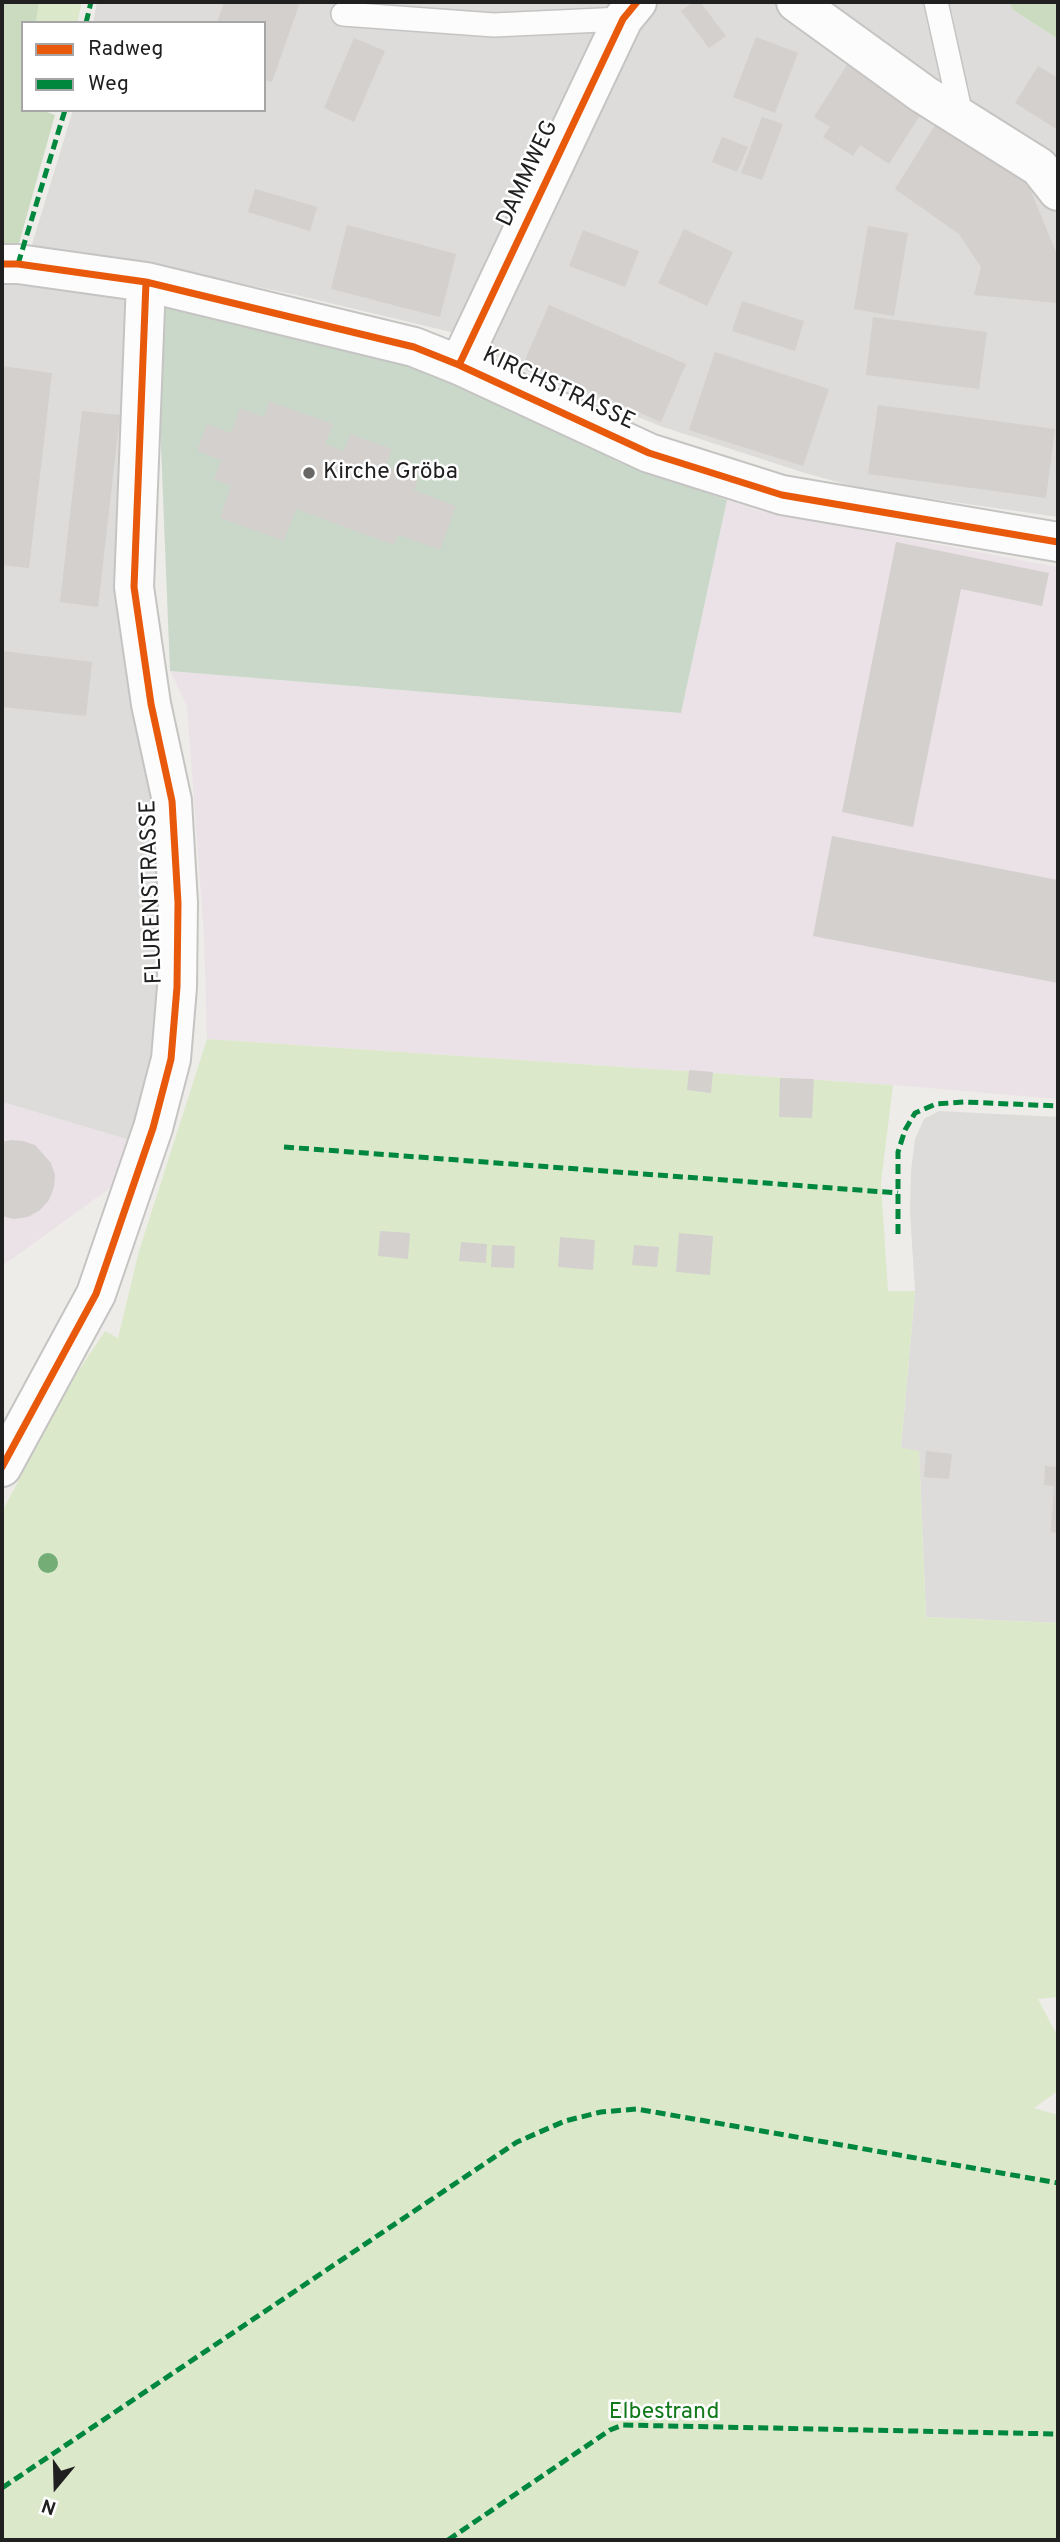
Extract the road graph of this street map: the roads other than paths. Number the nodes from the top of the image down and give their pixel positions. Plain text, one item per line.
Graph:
1 (796, 2) edge
2 (936, 2) edge
3 (630, 10) edge
4 (343, 14) dead end
5 (962, 118) junction
6 (1058, 191) edge
7 (2, 264) edge
8 (146, 282) junction
9 (459, 365) junction
10 (1058, 542) edge
11 (2, 1468) edge

1 - 5 street
2 - 5 lane
3 - 4 lane
3 - 9 street, DAMMWEG
5 - 6 street
7 - 8 street, KIRCHSTRASSE
8 - 9 street, KIRCHSTRASSE
8 - 11 street, FLURENSTRASSE
9 - 10 street, KIRCHSTRASSE

